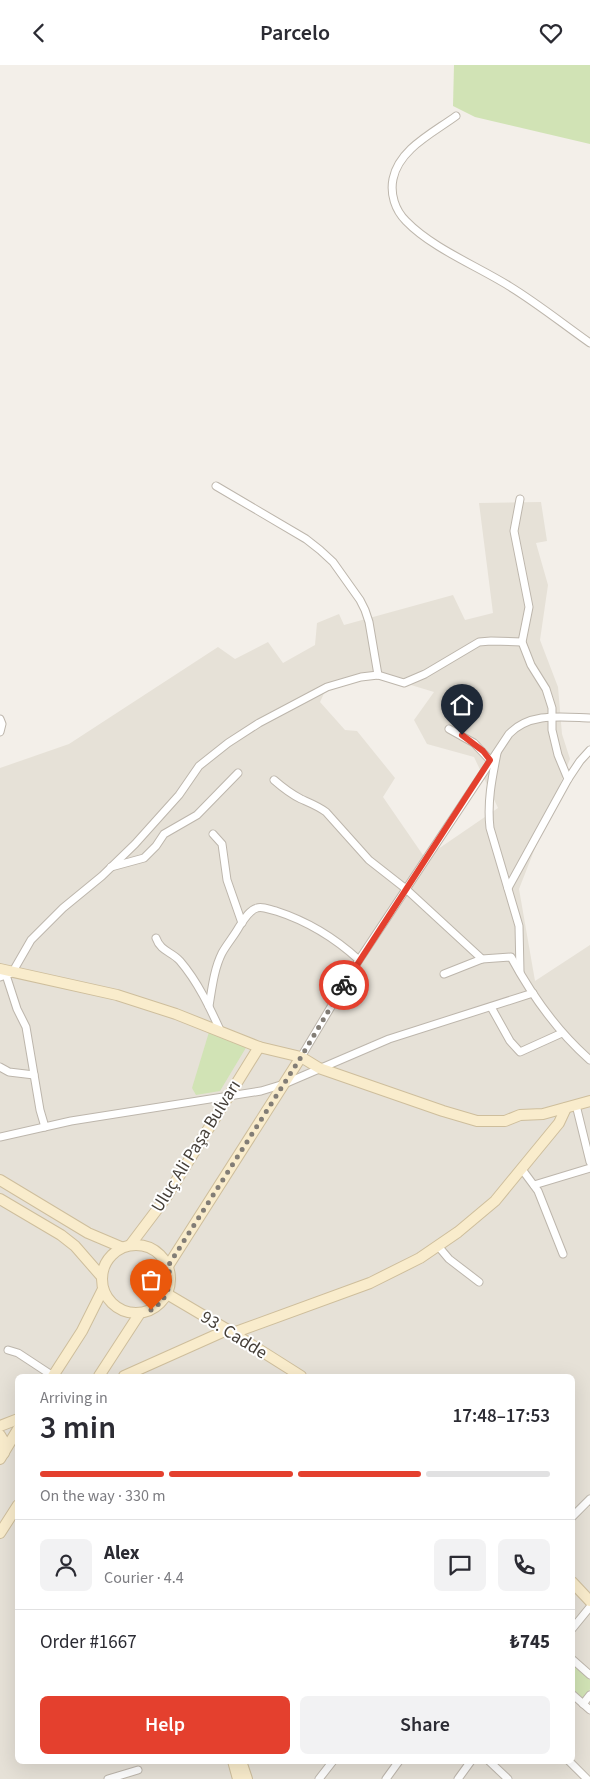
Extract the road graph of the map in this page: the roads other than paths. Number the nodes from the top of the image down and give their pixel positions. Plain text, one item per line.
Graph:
1 (456, 116) dead end
2 (590, 343) edge
3 (216, 487) dead end
4 (520, 499) dead end
5 (522, 643) junction
6 (378, 675) junction
7 (552, 717) junction
8 (590, 718) edge
9 (0, 719) edge
10 (449, 729) dead end
11 (0, 732) edge
12 (498, 747) junction
13 (590, 750) edge
14 (490, 760) junction
15 (238, 773) dead end
16 (568, 779) junction
17 (274, 780) dead end
18 (213, 834) dead end
19 (111, 867) junction
20 (508, 888) junction
21 (406, 889) junction
22 (242, 923) junction
23 (156, 938) dead end
24 (482, 959) junction
25 (358, 960) junction
26 (4, 973) edge
27 (444, 974) dead end
28 (521, 975) junction
29 (533, 993) junction
30 (209, 1006) junction
31 (491, 1007) junction
32 (221, 1032) junction
33 (562, 1033) junction
34 (259, 1047) junction
35 (301, 1057) junction
36 (590, 1060) edge
37 (0, 1067) edge
38 (319, 1069) junction
39 (34, 1075) junction
40 (284, 1084) junction
41 (229, 1096) junction
42 (590, 1101) edge
43 (571, 1107) junction
44 (45, 1127) junction
45 (0, 1137) edge
46 (590, 1162) edge
47 (521, 1168) junction
48 (590, 1168) edge
49 (0, 1181) edge
50 (534, 1185) junction
51 (0, 1199) edge
52 (126, 1246) junction
53 (438, 1246) junction
54 (563, 1254) dead end
55 (168, 1266) junction
56 (102, 1277) junction
57 (479, 1282) dead end
58 (103, 1289) junction
59 (167, 1294) junction
60 (140, 1313) junction
61 (230, 1332) junction
62 (8, 1350) dead end
63 (50, 1374) edge
64 (54, 1374) edge
65 (100, 1374) edge
66 (129, 1374) edge
67 (298, 1374) edge
68 (15, 1414) edge
69 (0, 1419) edge
70 (15, 1420) edge
71 (0, 1426) edge
72 (15, 1434) edge
73 (0, 1435) edge
74 (2, 1456) edge
75 (590, 1499) edge
76 (15, 1510) edge
77 (575, 1514) edge
78 (0, 1533) edge
79 (575, 1585) edge
80 (590, 1601) edge
81 (590, 1607) edge
82 (575, 1625) edge
83 (575, 1662) edge
84 (590, 1675) edge
85 (590, 1695) edge
86 (575, 1696) edge
87 (583, 1703) junction
88 (590, 1710) edge
89 (234, 1764) edge
90 (243, 1764) edge
91 (331, 1764) edge
92 (397, 1764) edge
93 (469, 1764) edge
94 (491, 1764) edge
95 (572, 1764) edge
96 (138, 1770) dead end
97 (321, 1778) edge
98 (108, 1779) edge
99 (238, 1779) edge
100 (247, 1779) edge
101 (386, 1779) edge
102 (458, 1779) edge
103 (508, 1779) edge
104 (587, 1779) edge

1 - 2 street
3 - 6 street
4 - 5 street
5 - 6 street
5 - 7 street
6 - 19 street
7 - 8 street
7 - 12 street
7 - 16 street
9 - 11 street
10 - 14 street
12 - 14 street
12 - 20 street
13 - 16 street
14 - 21 street
15 - 19 street
16 - 20 street
17 - 21 street
18 - 22 street
19 - 26 street
20 - 28 street
21 - 24 street
21 - 25 street
22 - 25 street
22 - 30 street
23 - 30 street
24 - 27 street
24 - 28 street
25 - 35 street
26 - 32 street
26 - 39 street
28 - 29 street
29 - 31 street
29 - 33 street
30 - 32 street
31 - 33 street
31 - 38 street
32 - 34 street
33 - 36 street
34 - 35 street
34 - 41 street, Uluç Ali Paşa Bulvarı
35 - 38 street
35 - 40 street
37 - 39 street
38 - 40 street
38 - 43 street
39 - 44 street
40 - 41 street
40 - 55 street
41 - 44 street
41 - 52 street, Uluç Ali Paşa Bulvarı
42 - 43 street
43 - 46 street
43 - 47 street
44 - 45 street
47 - 50 street
47 - 53 street
48 - 50 street
49 - 52 street
50 - 54 street
51 - 56 street
52 - 55 street
52 - 56 street, Uluç Ali Paşa Bulvarı
53 - 57 street
53 - 61 street
55 - 59 street
56 - 58 street, Uluç Ali Paşa Bulvarı
58 - 60 street
58 - 64 street
59 - 60 street
59 - 61 street, 93. Cadde
60 - 65 street
61 - 66 street
61 - 67 street, 93. Cadde
62 - 63 street
68 - 69 street
70 - 71 street
72 - 74 street
73 - 74 street
75 - 77 street
76 - 78 street
79 - 80 street
81 - 82 street
83 - 84 street
85 - 87 street
86 - 87 street
87 - 88 street
89 - 99 street
90 - 100 street
91 - 97 street
92 - 101 street
93 - 102 street
94 - 103 street
95 - 104 street
96 - 98 street

